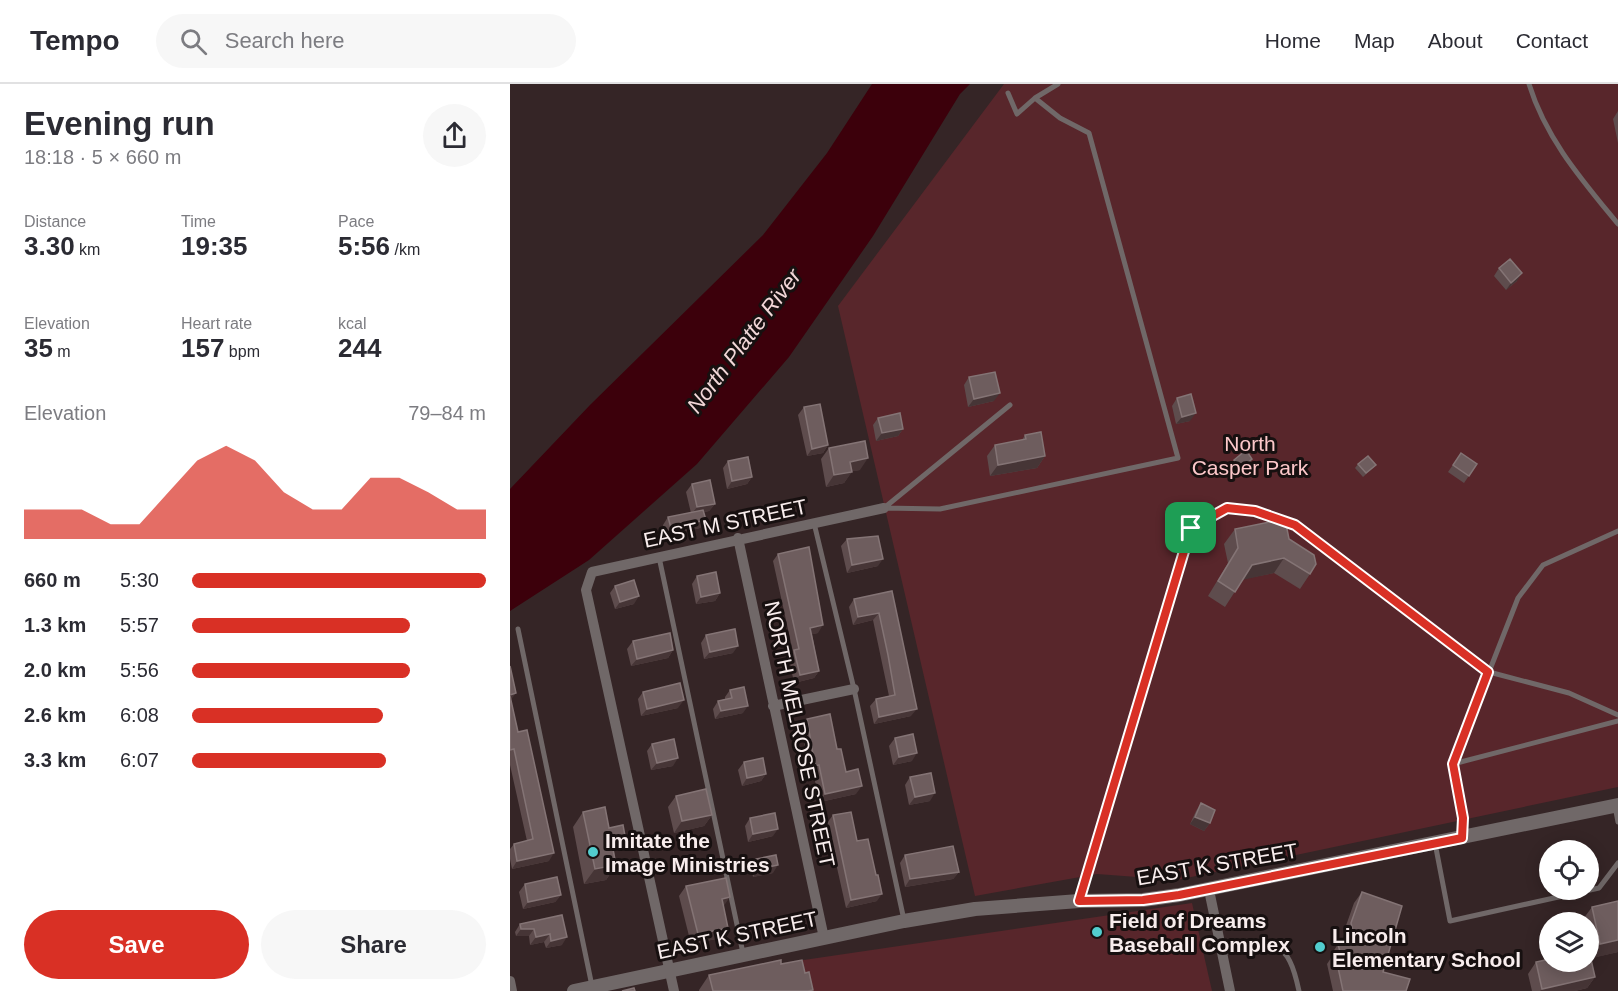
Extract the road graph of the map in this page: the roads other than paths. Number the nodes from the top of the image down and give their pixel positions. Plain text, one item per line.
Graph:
1 (1058, 84) edge
2 (1529, 84) edge
3 (1008, 93) dead end
4 (1035, 98) junction
5 (1618, 224) edge
6 (1010, 405) dead end
7 (884, 508) junction
8 (814, 524) junction
9 (1618, 531) edge
10 (738, 538) junction
11 (659, 556) junction
12 (518, 629) dead end
13 (1488, 672) junction
14 (854, 689) junction
15 (773, 706) junction
16 (1618, 715) edge
17 (1618, 721) edge
18 (1453, 764) junction
19 (1616, 805) edge
20 (1618, 822) edge
21 (1462, 838) junction
22 (1435, 843) junction
23 (1618, 863) edge
24 (1209, 890) junction
25 (1079, 901) junction
26 (904, 921) junction
27 (824, 938) junction
28 (1222, 953) junction
29 (743, 955) junction
30 (669, 971) junction
31 (510, 981) edge
32 (592, 989) edge
33 (512, 991) edge
34 (574, 991) edge
35 (674, 991) edge
36 (1230, 991) edge
37 (1299, 991) edge

1 - 4 lane
2 - 5 lane
3 - 4 lane
4 - 7 lane
6 - 7 lane
7 - 8 street, EAST M STREET
8 - 10 street, EAST M STREET
8 - 14 lane
9 - 13 lane
10 - 11 street, EAST M STREET
10 - 15 street, NORTH MELROSE STREET
11 - 29 lane
11 - 30 street, EAST M STREET
12 - 32 lane
13 - 16 lane
13 - 18 lane
13 - 25 lane
14 - 15 street
14 - 26 lane
15 - 27 street, NORTH MELROSE STREET
17 - 18 lane
18 - 21 lane
19 - 20 lane
19 - 21 street, EAST K STREET
21 - 22 street, EAST K STREET
22 - 23 lane
22 - 24 street, EAST K STREET
24 - 25 street, EAST K STREET
24 - 28 street
25 - 26 street, EAST K STREET
26 - 27 street, EAST K STREET
27 - 29 street, EAST K STREET
28 - 36 street
28 - 37 lane
29 - 30 street, EAST K STREET
30 - 32 street, EAST K STREET
30 - 35 street
31 - 33 street
32 - 34 street, EAST K STREET

